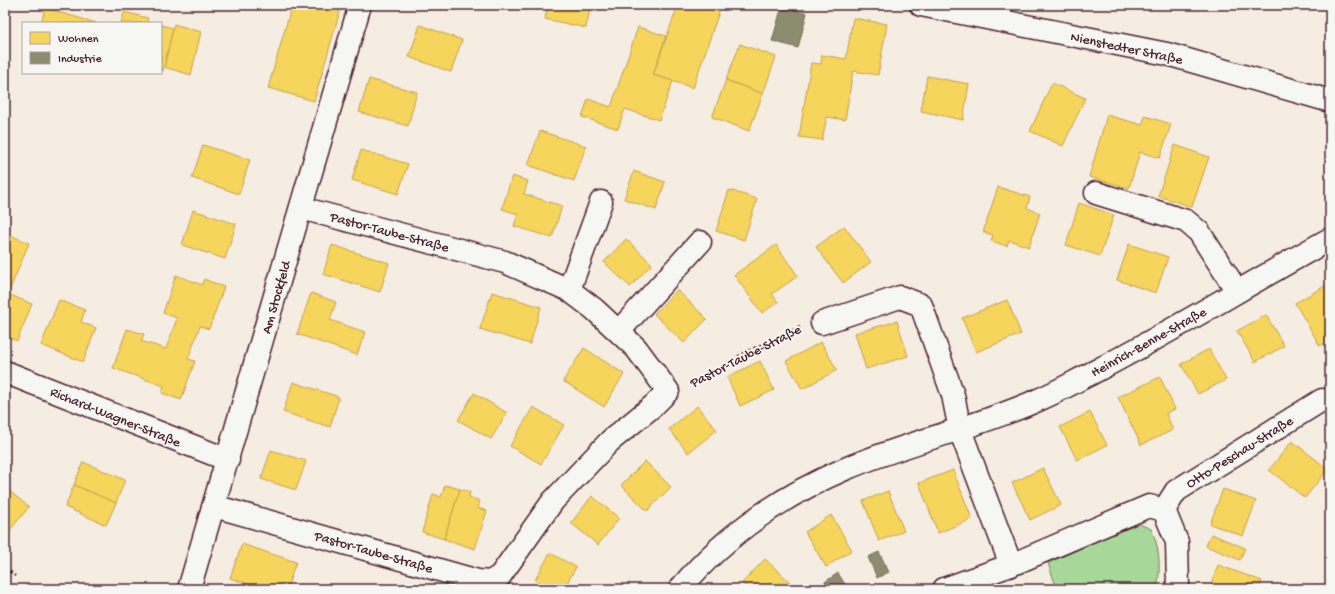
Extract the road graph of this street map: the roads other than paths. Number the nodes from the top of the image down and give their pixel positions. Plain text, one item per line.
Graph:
1 (360, 5) edge
2 (921, 5) edge
3 (999, 12) edge
4 (1330, 101) edge
5 (1096, 193) dead end
6 (601, 202) dead end
7 (301, 208) junction
8 (1330, 239) edge
9 (700, 242) dead end
10 (569, 290) junction
11 (1237, 291) junction
12 (822, 324) road end
13 (619, 331) junction
14 (5, 372) edge
15 (1322, 400) dead end
16 (960, 430) junction
17 (228, 460) junction
18 (214, 506) junction
19 (1164, 510) junction
20 (1012, 565) junction
21 (189, 589) edge
22 (680, 589) edge
23 (944, 589) edge
24 (1178, 589) edge

1 - 7 street, Am Stockfeld
2 - 3 street, Nienstedter Straße
3 - 4 street, Nienstedter Straße
5 - 11 street
6 - 10 street
7 - 10 street, Pastor-Taube-Straße
7 - 17 street, Am Stockfeld
8 - 11 street, Heinrich-Benne-Straße
9 - 13 street
10 - 13 street, Pastor-Taube-Straße
11 - 16 street, Heinrich-Benne-Straße
12 - 16 street
13 - 18 street, Pastor-Taube-Straße
14 - 17 street, Richard-Wagner-Straße
15 - 19 street, Otto-Peschau-Straße
16 - 20 street
16 - 22 street, Heinrich-Benne-Straße
17 - 18 street, Am Stockfeld
18 - 21 street, Am Stockfeld
19 - 20 street
19 - 24 street
20 - 23 street

